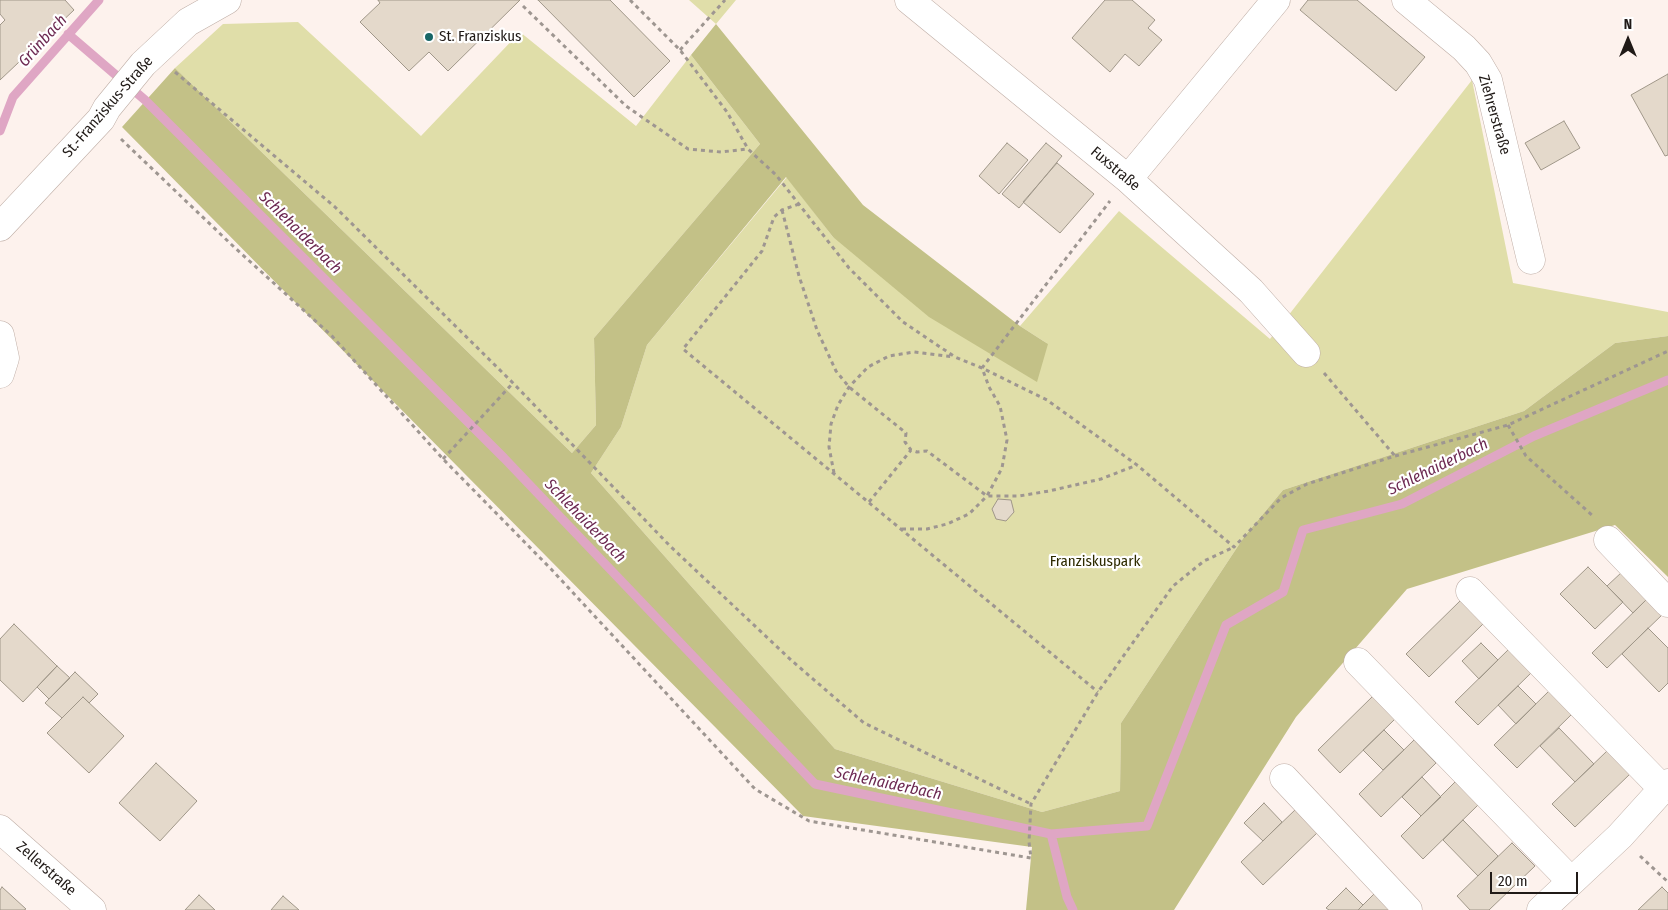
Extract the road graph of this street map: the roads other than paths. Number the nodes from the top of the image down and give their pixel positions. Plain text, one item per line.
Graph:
1 (227, 0) edge
2 (909, 0) edge
3 (1276, 0) edge
4 (1406, 0) edge
5 (1128, 179) junction
6 (0, 227) edge
7 (1531, 260) dead end
8 (0, 335) edge
9 (1306, 353) road end
10 (0, 374) edge
11 (1608, 540) road end
12 (1470, 591) dead end
13 (1668, 603) edge
14 (1358, 662) dead end
15 (1284, 778) dead end
16 (1665, 786) edge
17 (0, 829) edge
18 (1571, 881) junction
19 (92, 910) edge
20 (1408, 910) edge
21 (1541, 910) edge

1 - 6 street, St.-Franziskus-Straße
2 - 5 street, Fuxstraße
3 - 5 street
4 - 7 street, Ziehrerstraße
5 - 9 street, Fuxstraße
8 - 10 street
11 - 13 street
12 - 16 street
14 - 18 street
15 - 20 street
16 - 18 street
17 - 19 street, Zellerstraße
18 - 21 street

